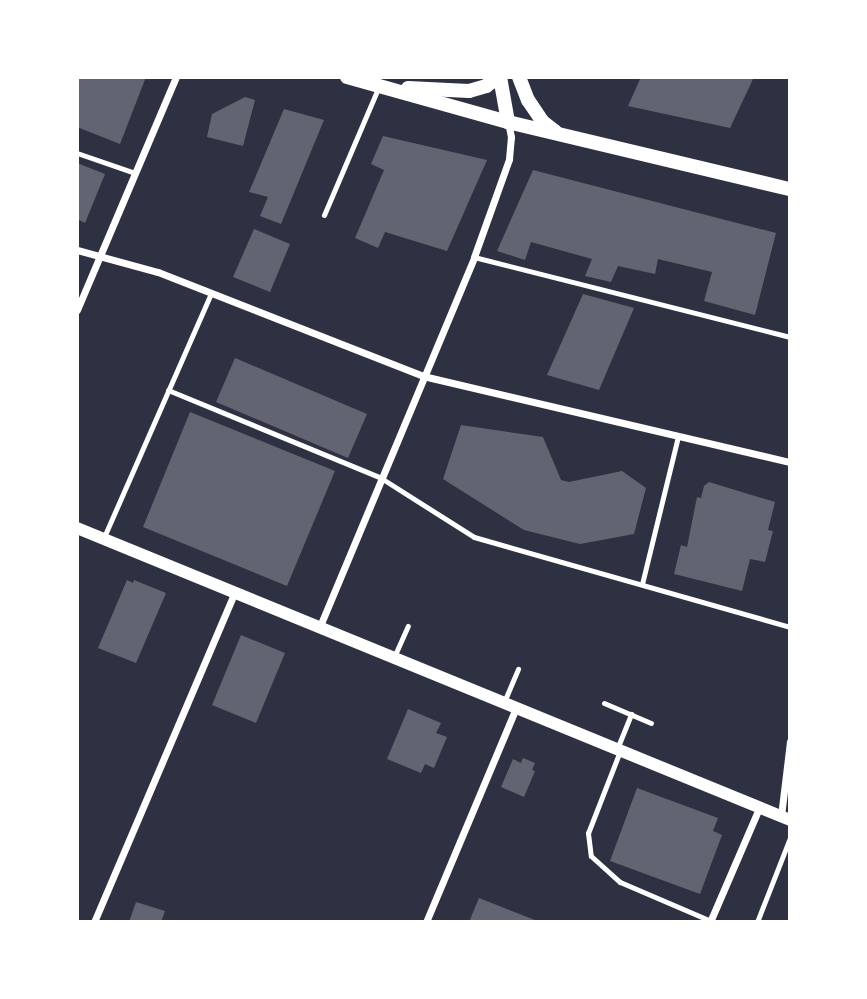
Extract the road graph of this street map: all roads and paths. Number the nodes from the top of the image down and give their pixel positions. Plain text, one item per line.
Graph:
1 (176, 77) edge
2 (347, 77) edge
3 (499, 77) edge
4 (519, 77) edge
5 (370, 82) edge
6 (508, 122) junction
7 (557, 133) junction
8 (77, 153) edge
9 (135, 173) junction
10 (790, 189) edge
11 (324, 215) dead end
12 (77, 250) edge
13 (100, 255) junction
14 (474, 257) junction
15 (211, 293) junction
16 (77, 310) edge
17 (790, 337) edge
18 (423, 376) junction
19 (168, 390) junction
20 (678, 436) junction
21 (790, 462) edge
22 (381, 478) junction
23 (77, 528) edge
24 (103, 538) junction
25 (642, 584) junction
26 (235, 592) junction
27 (320, 626) junction
28 (408, 626) dead end
29 (790, 627) edge
30 (394, 657) junction
31 (518, 670) dead end
32 (604, 703) dead end
33 (510, 705) junction
34 (631, 714) junction
35 (651, 723) dead end
36 (790, 741) edge
37 (618, 750) junction
38 (759, 808) junction
39 (785, 818) edge
40 (790, 838) edge
41 (710, 921) edge
42 (94, 922) edge
43 (426, 922) edge
44 (757, 922) edge

1 - 9 street
2 - 5 main road
3 - 5 main road
3 - 6 main road
4 - 7 main road
5 - 6 main road
5 - 11 lane
6 - 7 main road
6 - 14 street
7 - 10 main road
8 - 9 lane
9 - 13 street
12 - 13 street
13 - 15 street
13 - 16 street
14 - 17 lane
14 - 18 street
15 - 18 street
15 - 19 lane
18 - 20 street
18 - 22 street
19 - 22 lane
19 - 24 lane
20 - 21 street
20 - 25 lane
22 - 25 lane
22 - 27 street
23 - 24 street
24 - 26 street
25 - 29 lane
26 - 27 street
26 - 42 street
27 - 30 street
28 - 30 lane
30 - 33 street
31 - 33 lane
32 - 34 lane
33 - 37 street
33 - 43 street
34 - 35 lane
34 - 37 lane
36 - 39 street
37 - 38 street
37 - 41 lane
38 - 39 street
38 - 41 street
40 - 44 lane

